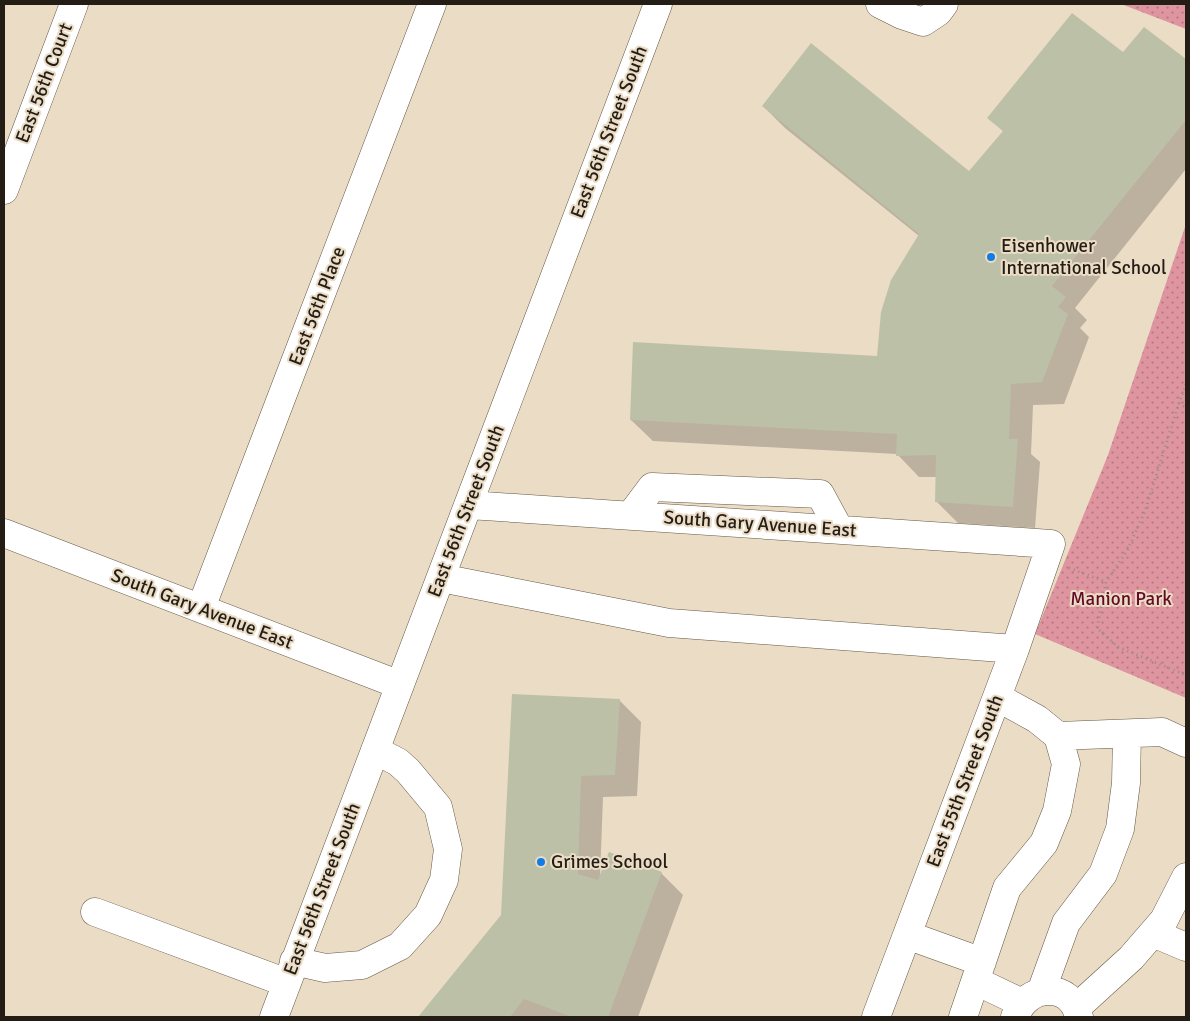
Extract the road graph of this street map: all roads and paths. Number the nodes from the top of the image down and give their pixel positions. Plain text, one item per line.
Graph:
1 (74, 4) edge
2 (432, 4) edge
3 (658, 4) edge
4 (880, 4) edge
5 (944, 4) edge
6 (4, 190) edge
7 (1186, 384) edge
8 (1179, 403) junction
9 (1186, 408) edge
10 (469, 505) junction
11 (4, 534) edge
12 (1048, 552) junction
13 (441, 578) junction
14 (1106, 582) junction
15 (201, 608) junction
16 (1015, 649) junction
17 (1186, 675) edge
18 (400, 685) junction
19 (997, 697) junction
20 (1127, 734) junction
21 (1058, 736) junction
22 (1186, 743) edge
23 (375, 750) junction
24 (1186, 877) edge
25 (95, 912) dead end
26 (1153, 933) junction
27 (907, 935) junction
28 (1186, 947) edge
29 (979, 971) junction
30 (290, 972) junction
31 (1026, 1004) edge
32 (1078, 1012) edge
33 (274, 1017) edge
34 (876, 1017) edge
35 (963, 1017) edge

1 - 6 street, East 56th Court
2 - 15 street, East 56th Place
3 - 10 street, East 56th Street South
4 - 5 street
7 - 8 path
8 - 9 path
8 - 14 path
10 - 12 street, South Gary Avenue East
10 - 13 street, East 56th Street South
11 - 15 street, South Gary Avenue East
12 - 14 path
12 - 16 street, East 55th Street South
13 - 16 street
13 - 18 street, East 56th Street South
14 - 17 path
15 - 18 street, South Gary Avenue East
16 - 19 street, East 55th Street South
18 - 23 street, East 56th Street South
19 - 21 street
19 - 27 street, East 55th Street South
20 - 21 street
20 - 22 street
20 - 31 street
21 - 29 street
23 - 30 street, East 56th Street South
23 - 30 street
24 - 26 street
25 - 30 street
26 - 28 street
26 - 32 street
27 - 29 street
27 - 34 street, East 55th Street South
29 - 31 street
29 - 35 street
30 - 33 street, East 56th Street South
31 - 32 street

